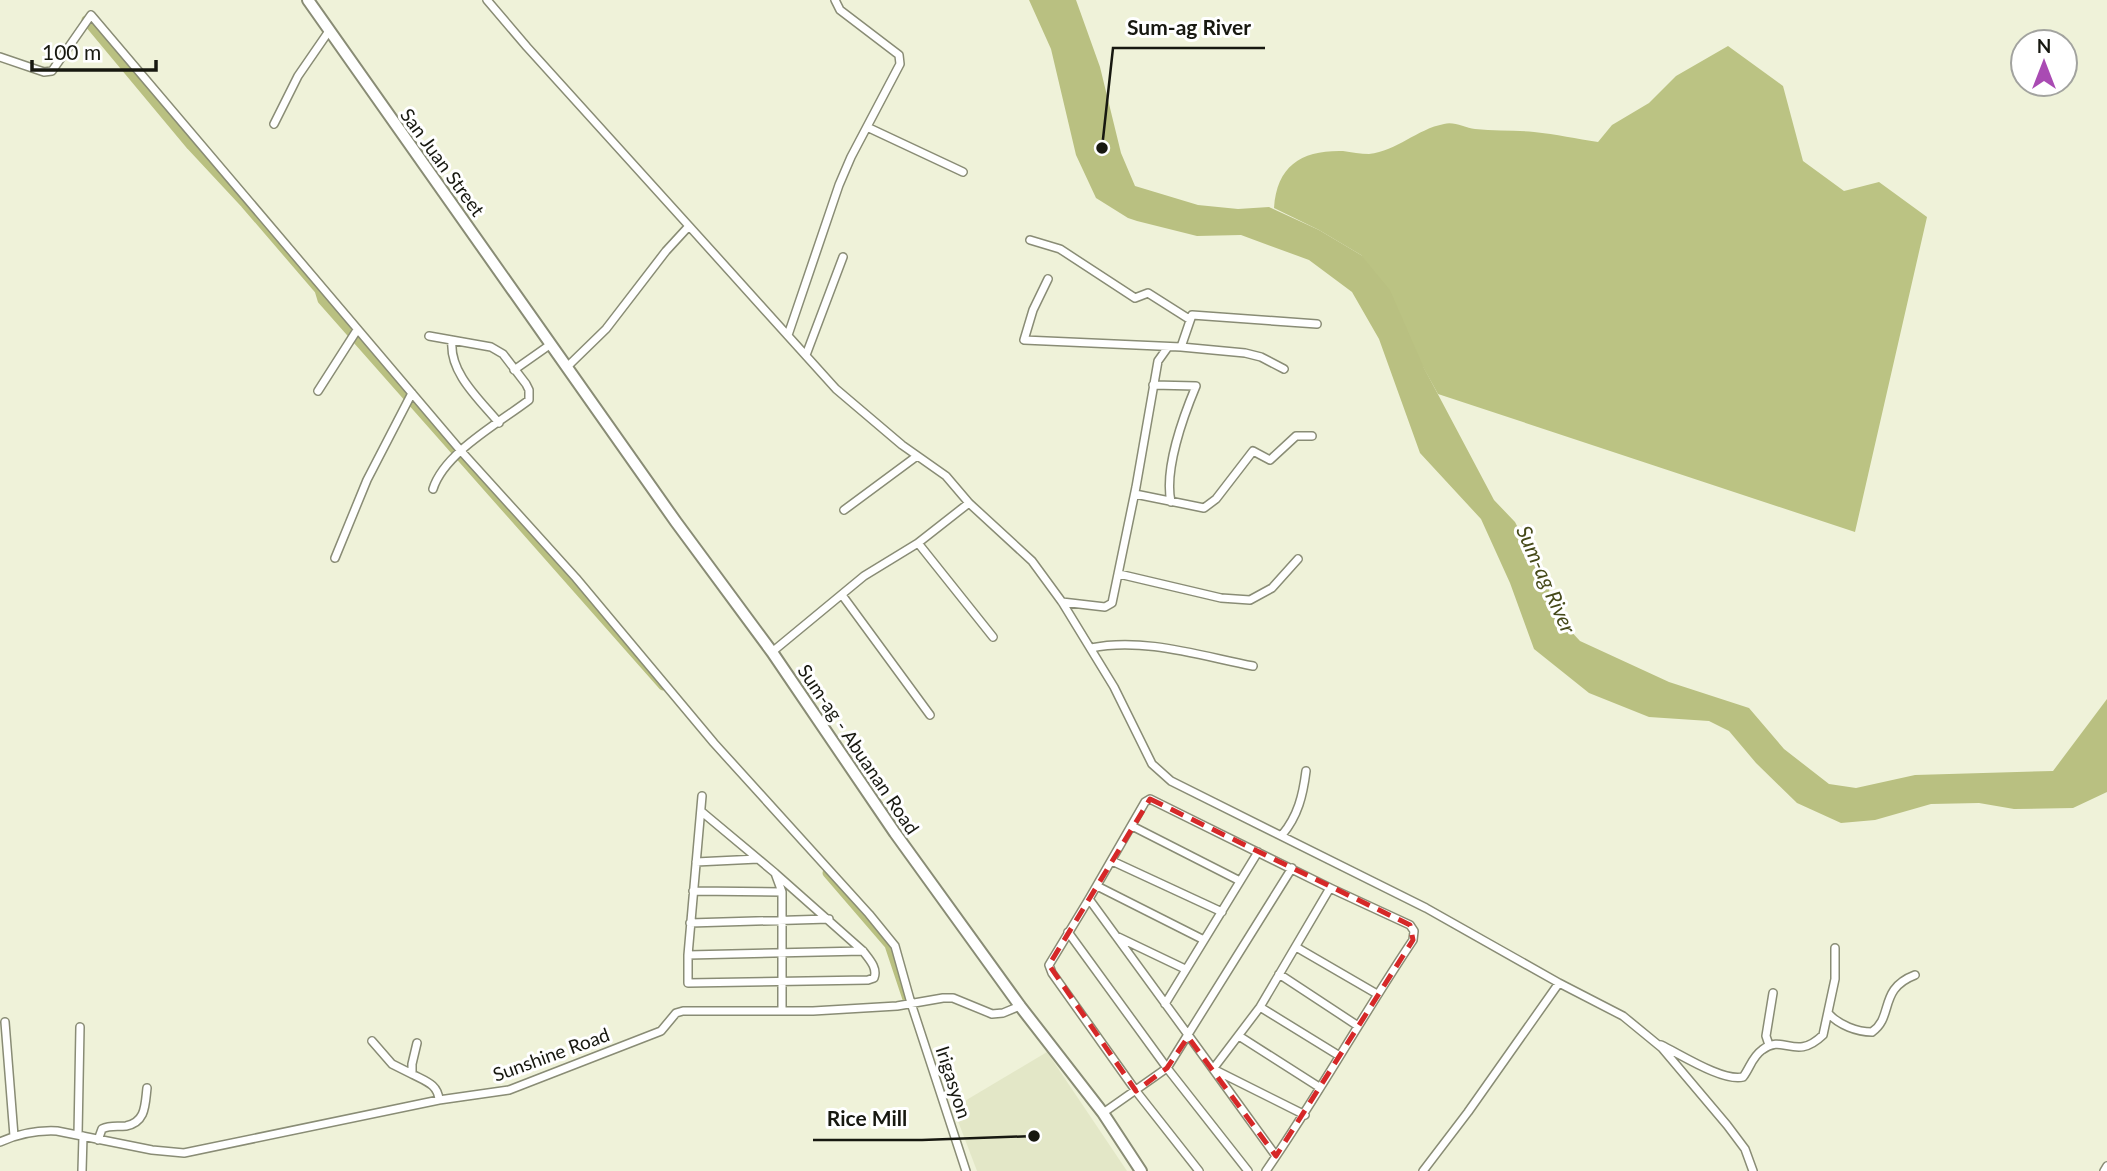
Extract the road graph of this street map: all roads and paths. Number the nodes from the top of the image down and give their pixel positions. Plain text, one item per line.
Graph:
1 (308, 0) edge
2 (487, 0) edge
3 (835, 0) edge
4 (329, 31) junction
5 (0, 58) edge
6 (274, 124) dead end
7 (867, 127) junction
8 (963, 172) dead end
9 (689, 226) junction
10 (1030, 240) dead end
11 (843, 257) dead end
12 (1048, 279) dead end
13 (1189, 319) junction
14 (1317, 324) dead end
15 (356, 332) junction
16 (788, 335) junction
17 (429, 336) dead end
18 (452, 341) junction
19 (551, 344) junction
20 (1168, 347) junction
21 (1181, 347) junction
22 (806, 355) junction
23 (568, 366) junction
24 (1284, 369) dead end
25 (514, 370) junction
26 (1153, 385) junction
27 (318, 391) dead end
28 (412, 395) junction
29 (499, 423) junction
30 (1312, 436) dead end
31 (458, 453) junction
32 (916, 456) junction
33 (433, 489) dead end
34 (1135, 494) junction
35 (1171, 502) junction
36 (969, 503) junction
37 (844, 510) dead end
38 (918, 542) junction
39 (335, 558) dead end
40 (1298, 559) dead end
41 (1119, 574) junction
42 (842, 595) junction
43 (1062, 602) junction
44 (993, 637) dead end
45 (1091, 648) junction
46 (772, 652) junction
47 (1252, 666) dead end
48 (930, 715) dead end
49 (1306, 771) dead end
50 (702, 796) dead end
51 (702, 812) junction
52 (1132, 827) junction
53 (1282, 835) junction
54 (1258, 852) junction
55 (758, 859) junction
56 (1112, 861) junction
57 (696, 862) junction
58 (1292, 868) junction
59 (775, 873) junction
60 (1240, 881) junction
61 (1097, 886) junction
62 (1330, 888) junction
63 (693, 891) junction
64 (782, 892) junction
65 (1089, 899) junction
66 (1222, 912) junction
67 (829, 919) junction
68 (782, 921) junction
69 (691, 923) junction
70 (1068, 932) junction
71 (1115, 935) junction
72 (1204, 940) junction
73 (1297, 947) junction
74 (1835, 948) dead end
75 (863, 951) junction
76 (782, 952) junction
77 (688, 955) junction
78 (1185, 969) junction
79 (1279, 974) junction
80 (1914, 975) dead end
81 (782, 981) junction
82 (1559, 983) junction
83 (1773, 993) dead end
84 (1377, 995) junction
85 (911, 1003) junction
86 (1165, 1004) junction
87 (1020, 1006) junction
88 (1259, 1007) junction
89 (782, 1011) junction
90 (1829, 1014) junction
91 (5, 1022) dead end
92 (1358, 1026) junction
93 (80, 1027) dead end
94 (1240, 1035) junction
95 (1188, 1037) junction
96 (372, 1041) dead end
97 (1655, 1042) junction
98 (417, 1043) dead end
99 (1769, 1045) junction
100 (1338, 1055) junction
101 (1167, 1068) junction
102 (1213, 1069) junction
103 (412, 1074) junction
104 (1319, 1087) junction
105 (147, 1088) dead end
106 (1136, 1091) junction
107 (439, 1100) junction
108 (1103, 1113) junction
109 (1305, 1115) junction
110 (80, 1135) junction
111 (14, 1136) junction
112 (98, 1140) junction
113 (0, 1142) edge
114 (1276, 1156) junction
115 (2107, 1166) edge
116 (82, 1171) edge
117 (967, 1171) edge
118 (1141, 1171) edge
119 (1199, 1171) edge
120 (1248, 1171) edge
121 (1266, 1171) edge
122 (1423, 1171) edge
123 (1753, 1171) edge
124 (2104, 1171) edge

1 - 4 main road, San Juan Street
2 - 9 street
3 - 7 street
4 - 6 street
4 - 19 main road, San Juan Street
5 - 15 street, Irigasyon
7 - 8 street
7 - 16 street
9 - 16 street
9 - 23 street
10 - 13 street
11 - 22 street
12 - 20 street
13 - 14 street
13 - 21 street
15 - 27 street
15 - 28 street, Irigasyon
16 - 22 street
17 - 18 street
18 - 25 street
18 - 29 street
19 - 23 main road, Sum-ag - Abuanan Road
19 - 25 street
20 - 21 street
20 - 26 street
21 - 24 street
22 - 32 street
23 - 46 main road, Sum-ag - Abuanan Road
25 - 29 street
26 - 34 street
26 - 35 street
28 - 31 street, Irigasyon
28 - 39 street
29 - 31 street
30 - 35 street
31 - 33 street
31 - 85 street, Irigasyon
32 - 36 street
32 - 37 street
34 - 35 street
34 - 41 street
36 - 38 street
36 - 43 street
38 - 42 street
38 - 44 street
40 - 41 street
41 - 43 street
42 - 46 street
42 - 48 street
43 - 45 street
45 - 47 street
45 - 53 street
46 - 87 main road, Sum-ag - Abuanan Road
49 - 53 street
50 - 51 street
51 - 55 street
51 - 57 street
52 - 54 street
52 - 56 street
52 - 60 street
53 - 82 street
54 - 58 street
54 - 60 street
55 - 57 street
55 - 59 street
56 - 61 street
56 - 66 street
57 - 63 street
58 - 62 street
58 - 95 street
59 - 64 street
59 - 67 street
60 - 66 street
61 - 65 street
61 - 72 street
62 - 73 street
62 - 84 street
63 - 64 street
63 - 69 street
64 - 68 street
65 - 70 street
65 - 71 street
66 - 72 street
67 - 68 street
67 - 75 street
68 - 69 street
68 - 76 street
69 - 77 street
70 - 101 street
70 - 106 street
71 - 78 street
71 - 86 street
72 - 78 street
73 - 79 street
73 - 84 street
74 - 90 street
75 - 76 street
75 - 81 street
76 - 77 street
76 - 81 street
77 - 81 street
78 - 86 street
79 - 88 street
79 - 92 street
80 - 90 street
81 - 89 street
82 - 97 street
82 - 122 street
83 - 99 street
84 - 92 street
85 - 87 street, Sunshine Road
85 - 89 street, Sunshine Road
85 - 117 street, Irigasyon
86 - 95 street
87 - 108 main road, Sum-ag - Abuanan Road
88 - 94 street
88 - 100 street
89 - 107 street, Sunshine Road
90 - 99 street
91 - 111 street
92 - 100 street
93 - 110 street
94 - 102 street
94 - 104 street
95 - 101 street
95 - 102 street
96 - 103 street
97 - 99 street
97 - 123 street
98 - 103 street
100 - 104 street
101 - 106 street
101 - 120 street
102 - 109 street
102 - 114 street
103 - 107 street
104 - 109 street
105 - 112 street
106 - 108 street
106 - 119 street
107 - 112 street, Sunshine Road
108 - 118 main road, Sum-ag - Abuanan Road
109 - 114 street
110 - 111 street, Sunshine Road
110 - 112 street, Sunshine Road
110 - 116 street
111 - 113 street, Sunshine Road
114 - 121 street
115 - 124 street

